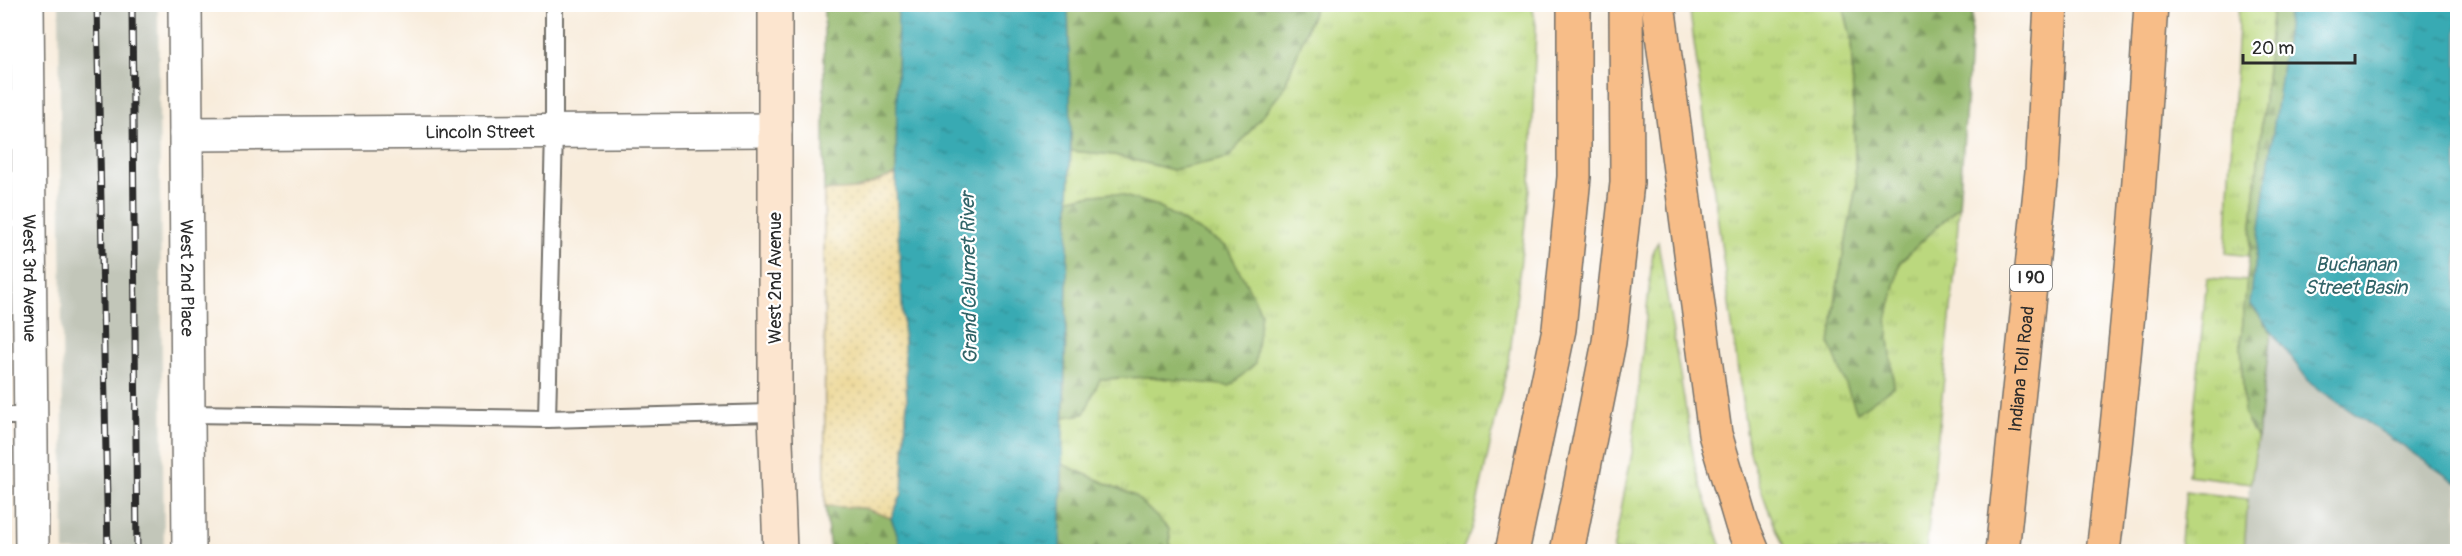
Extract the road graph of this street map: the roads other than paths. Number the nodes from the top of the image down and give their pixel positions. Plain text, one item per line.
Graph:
1 (27, 4) edge
2 (185, 4) edge
3 (554, 4) edge
4 (775, 4) edge
5 (1574, 4) edge
6 (1626, 4) edge
7 (1658, 4) edge
8 (2051, 4) edge
9 (2151, 4) edge
10 (2173, 4) edge
11 (775, 130) junction
12 (554, 132) junction
13 (16, 135) edge
14 (186, 135) junction
15 (2141, 172) junction
16 (775, 413) junction
17 (188, 414) junction
18 (18, 416) edge
19 (547, 419) junction
20 (33, 552) edge
21 (189, 552) edge
22 (780, 552) edge
23 (1512, 552) edge
24 (1567, 552) edge
25 (1753, 552) edge
26 (2002, 552) edge
27 (2103, 552) edge

1 - 13 street, West 3rd Avenue
2 - 14 street, West 2nd Place
3 - 12 lane
4 - 11 street, West 2nd Avenue
5 - 23 highway
6 - 24 highway
7 - 25 highway
8 - 26 highway, Indiana Toll Road / I 90
9 - 15 highway
10 - 15 highway
11 - 12 street, Lincoln Street
11 - 16 street, West 2nd Avenue
12 - 14 street, Lincoln Street
12 - 19 lane
13 - 18 street, West 3rd Avenue
14 - 17 street, West 2nd Place
15 - 27 highway
16 - 19 lane
16 - 22 street, West 2nd Avenue
17 - 19 lane
17 - 21 street, West 2nd Place
18 - 20 street, West 3rd Avenue

